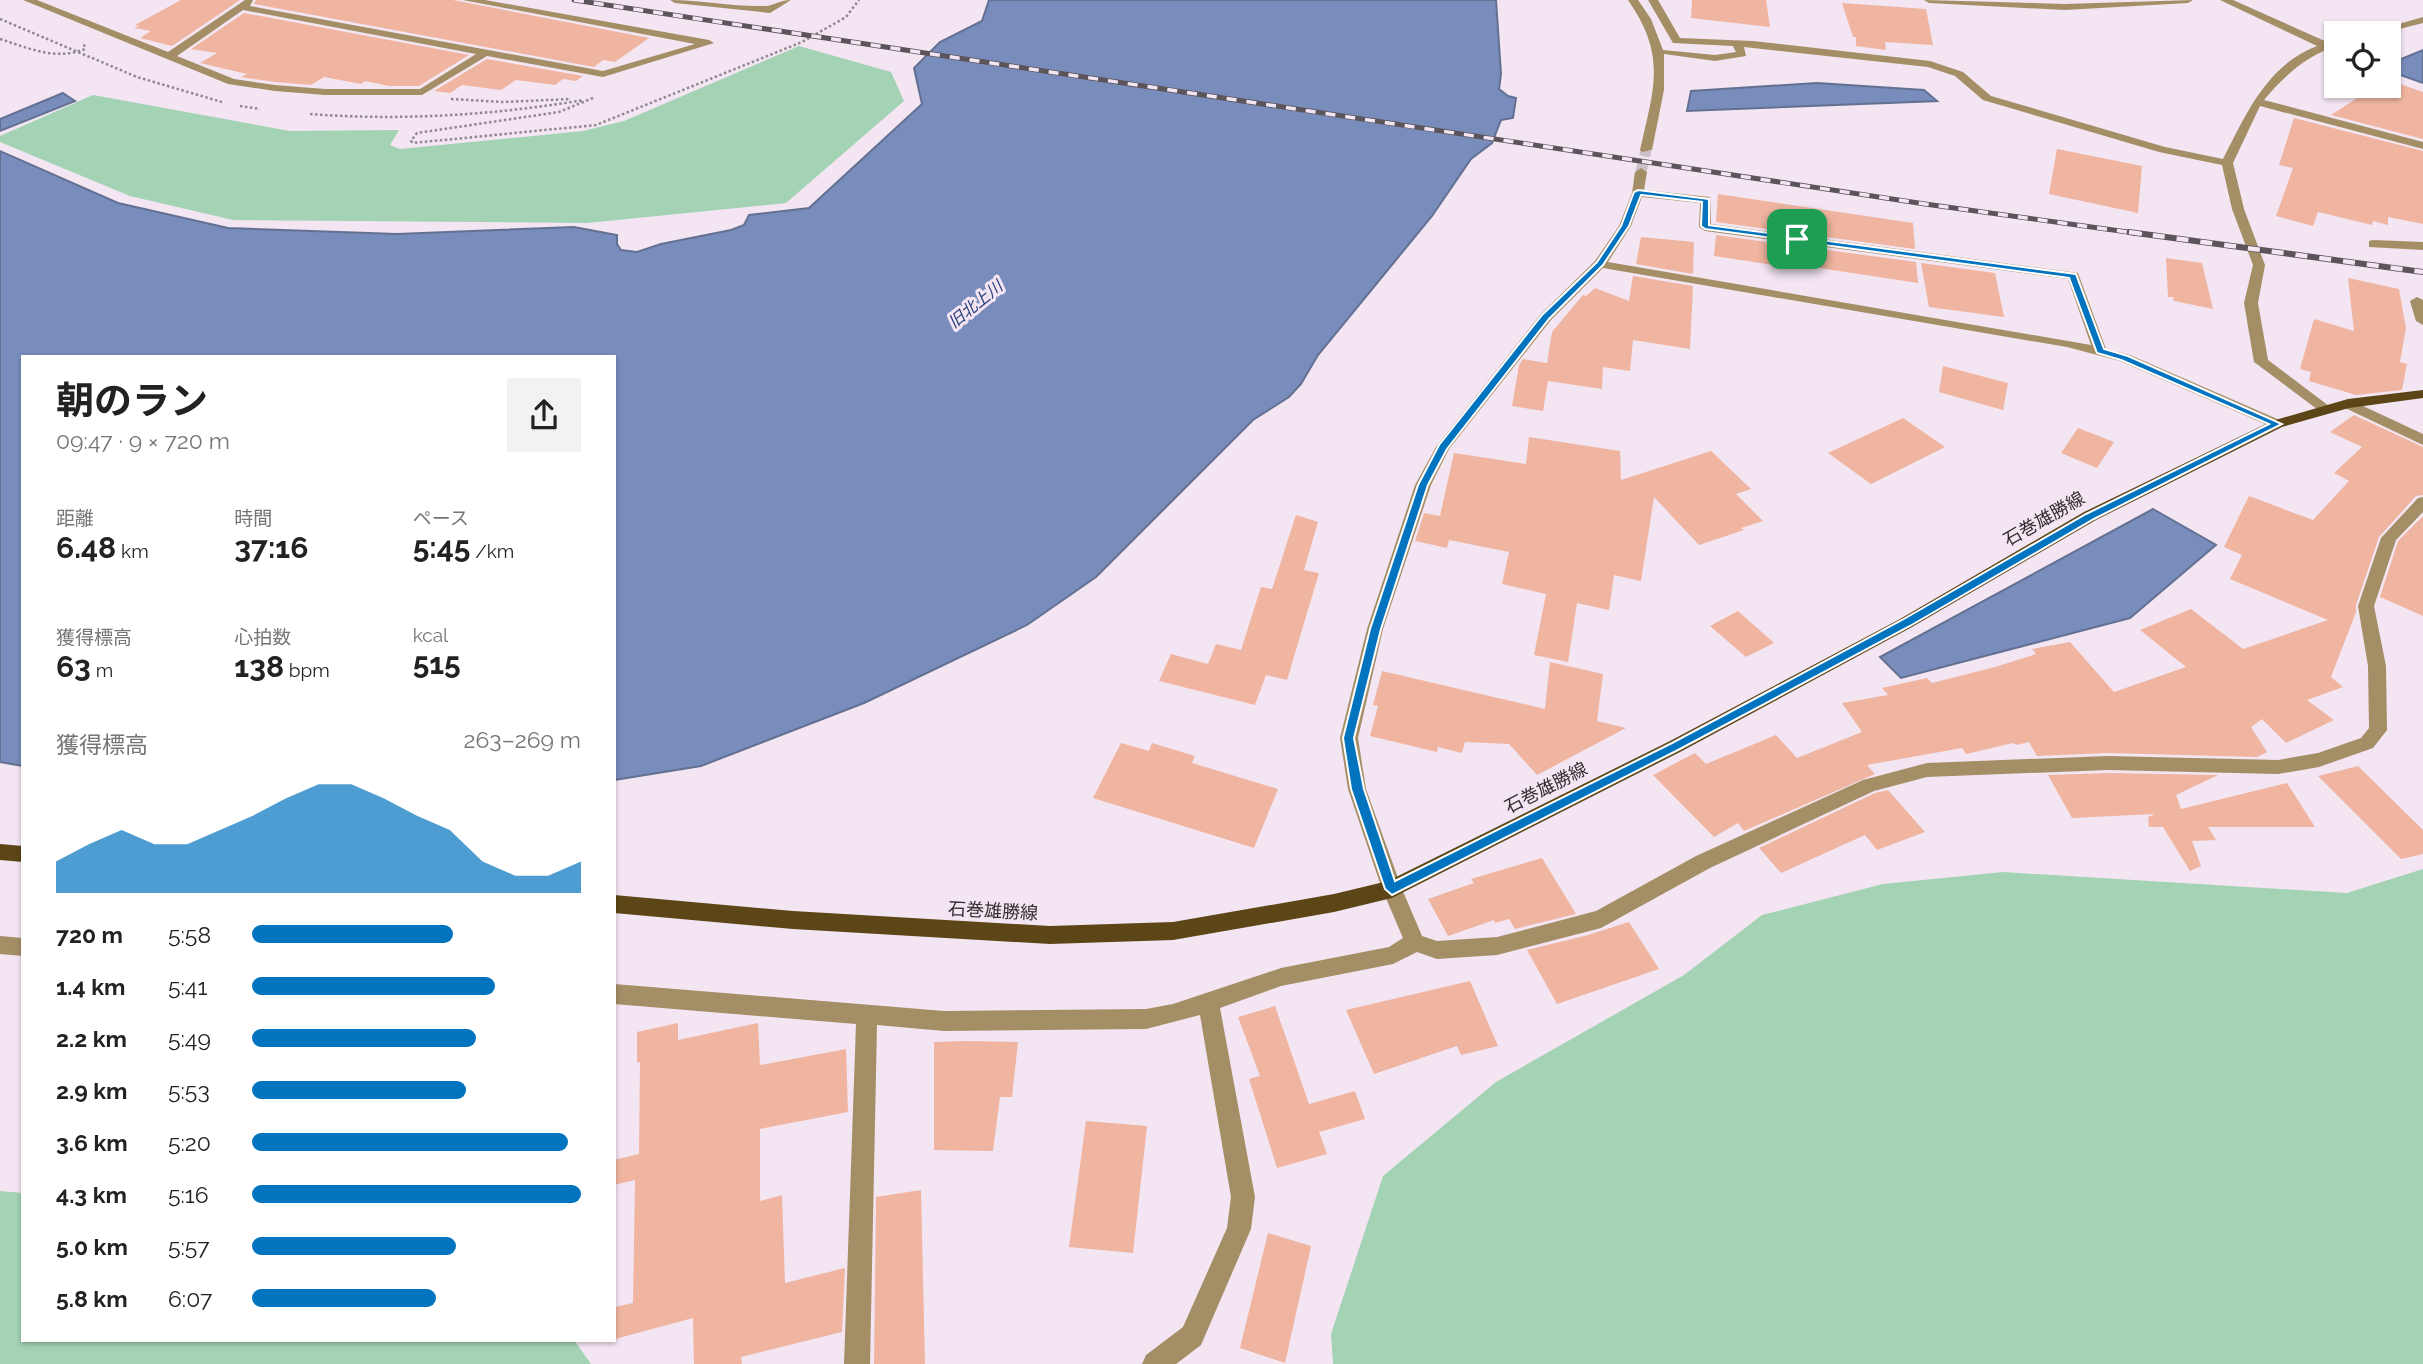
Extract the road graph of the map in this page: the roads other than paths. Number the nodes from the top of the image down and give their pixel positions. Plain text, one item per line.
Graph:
1 (29, 0) edge
2 (253, 0) edge
3 (468, 0) edge
4 (675, 0) edge
5 (786, 0) edge
6 (1633, 0) edge
7 (1653, 0) edge
8 (1929, 0) edge
9 (2188, 0) edge
10 (2225, 0) edge
11 (241, 7) junction
12 (2423, 20) edge
13 (2401, 26) edge
14 (2324, 41) edge
15 (1737, 43) junction
16 (2324, 47) edge
17 (1660, 51) junction
18 (486, 52) junction
19 (168, 57) junction
20 (2257, 102) junction
21 (2422, 145) edge
22 (1646, 150) tunnel mouth
23 (2227, 163) junction
24 (1642, 172) tunnel mouth
25 (1638, 192) junction
26 (2373, 244) dead end
27 (2423, 246) edge
28 (1600, 264) junction
29 (2417, 301) dead end
30 (2423, 321) edge
31 (2100, 351) junction
32 (2423, 394) edge
33 (2348, 404) junction
34 (2326, 410) junction
35 (2277, 424) junction
36 (2423, 440) edge
37 (2423, 502) edge
38 (0, 852) edge
39 (21, 854) edge
40 (1392, 889) junction
41 (616, 904) edge
42 (1415, 942) junction
43 (0, 945) edge
44 (21, 947) edge
45 (616, 994) edge
46 (1209, 1002) junction
47 (867, 1014) junction
48 (857, 1364) edge
49 (1155, 1364) edge

1 - 19 street
2 - 11 street
3 - 18 street
4 - 5 street
6 - 17 street
7 - 15 street
8 - 9 street
10 - 14 street
11 - 18 street
11 - 19 street
12 - 13 street
15 - 17 street
15 - 23 street
16 - 20 street
17 - 22 street
18 - 19 street
20 - 21 street
20 - 23 street
23 - 34 street
24 - 25 street
25 - 28 street
25 - 31 street
26 - 27 street
28 - 31 street
28 - 40 street
29 - 30 street
31 - 35 street
32 - 33 main road, 石巻雄勝線
33 - 34 main road, 石巻雄勝線
33 - 36 street
34 - 35 main road, 石巻雄勝線
35 - 40 main road, 石巻雄勝線
37 - 42 street
38 - 39 main road
40 - 41 main road, 石巻雄勝線
40 - 42 street
42 - 46 street
43 - 44 street
45 - 47 street
46 - 47 street
46 - 49 street
47 - 48 street

